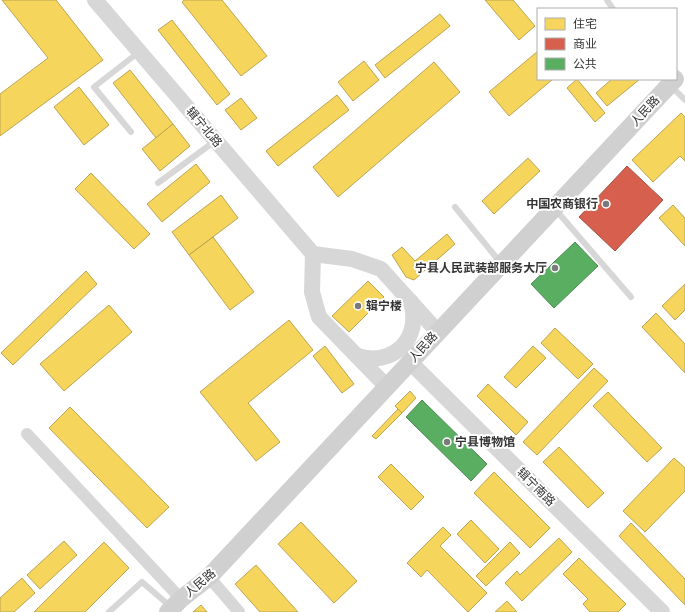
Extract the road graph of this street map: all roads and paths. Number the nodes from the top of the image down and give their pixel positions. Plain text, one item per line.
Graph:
1 (95, 0) edge
2 (607, 0) edge
3 (613, 8) edge
4 (140, 51) junction
5 (685, 68) edge
6 (677, 75) edge
7 (671, 80) edge
8 (685, 100) edge
9 (131, 132) dead end
10 (215, 141) junction
11 (158, 182) dead end
12 (456, 207) dead end
13 (554, 208) junction
14 (313, 254) junction
15 (501, 263) junction
16 (632, 297) dead end
17 (411, 302) junction
18 (437, 331) junction
19 (357, 356) junction
20 (410, 362) junction
21 (387, 387) junction
22 (27, 434) dead end
23 (209, 577) junction
24 (173, 606) edge
25 (109, 612) edge
26 (239, 612) edge
27 (662, 612) edge

1 - 4 street, 辑宁北路
2 - 3 lane
4 - 9 lane
4 - 10 street, 辑宁北路
5 - 6 main road, 人民路
7 - 8 lane
7 - 13 main road, 人民路
10 - 11 lane
10 - 14 street, 辑宁北路
12 - 15 lane
13 - 15 main road, 人民路
13 - 16 lane
14 - 17 street
14 - 19 street
15 - 18 main road, 人民路
17 - 18 street
17 - 19 street
18 - 20 main road, 人民路
19 - 21 street
20 - 21 main road, 人民路
20 - 27 street, 辑宁南路
21 - 23 main road, 人民路
22 - 24 street
23 - 24 main road, 人民路
23 - 26 street
24 - 25 lane

